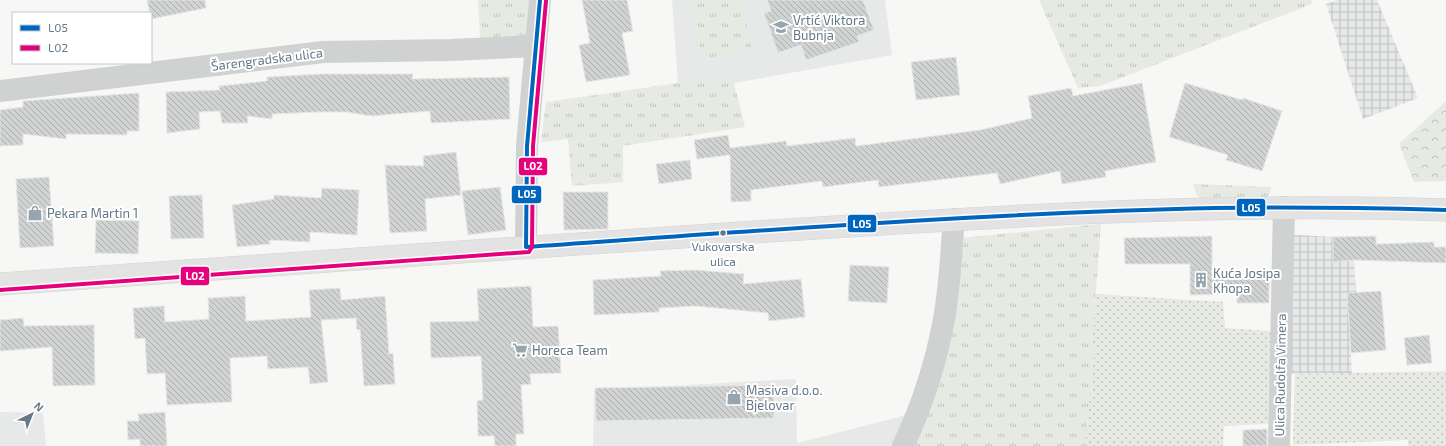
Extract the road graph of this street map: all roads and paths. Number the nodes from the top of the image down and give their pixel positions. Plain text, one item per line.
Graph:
1 (540, 0) edge
2 (536, 46) junction
3 (0, 91) edge
4 (1284, 207) junction
5 (1446, 210) edge
6 (954, 219) junction
7 (526, 247) junction
8 (0, 284) edge
9 (903, 446) edge
10 (1279, 446) edge

1 - 2 street
2 - 3 street, Šarengradska ulica
2 - 7 street
4 - 5 main road
4 - 6 main road
4 - 10 street, Ulica Rudolfa Vimera
6 - 7 main road
6 - 9 street
7 - 8 main road

